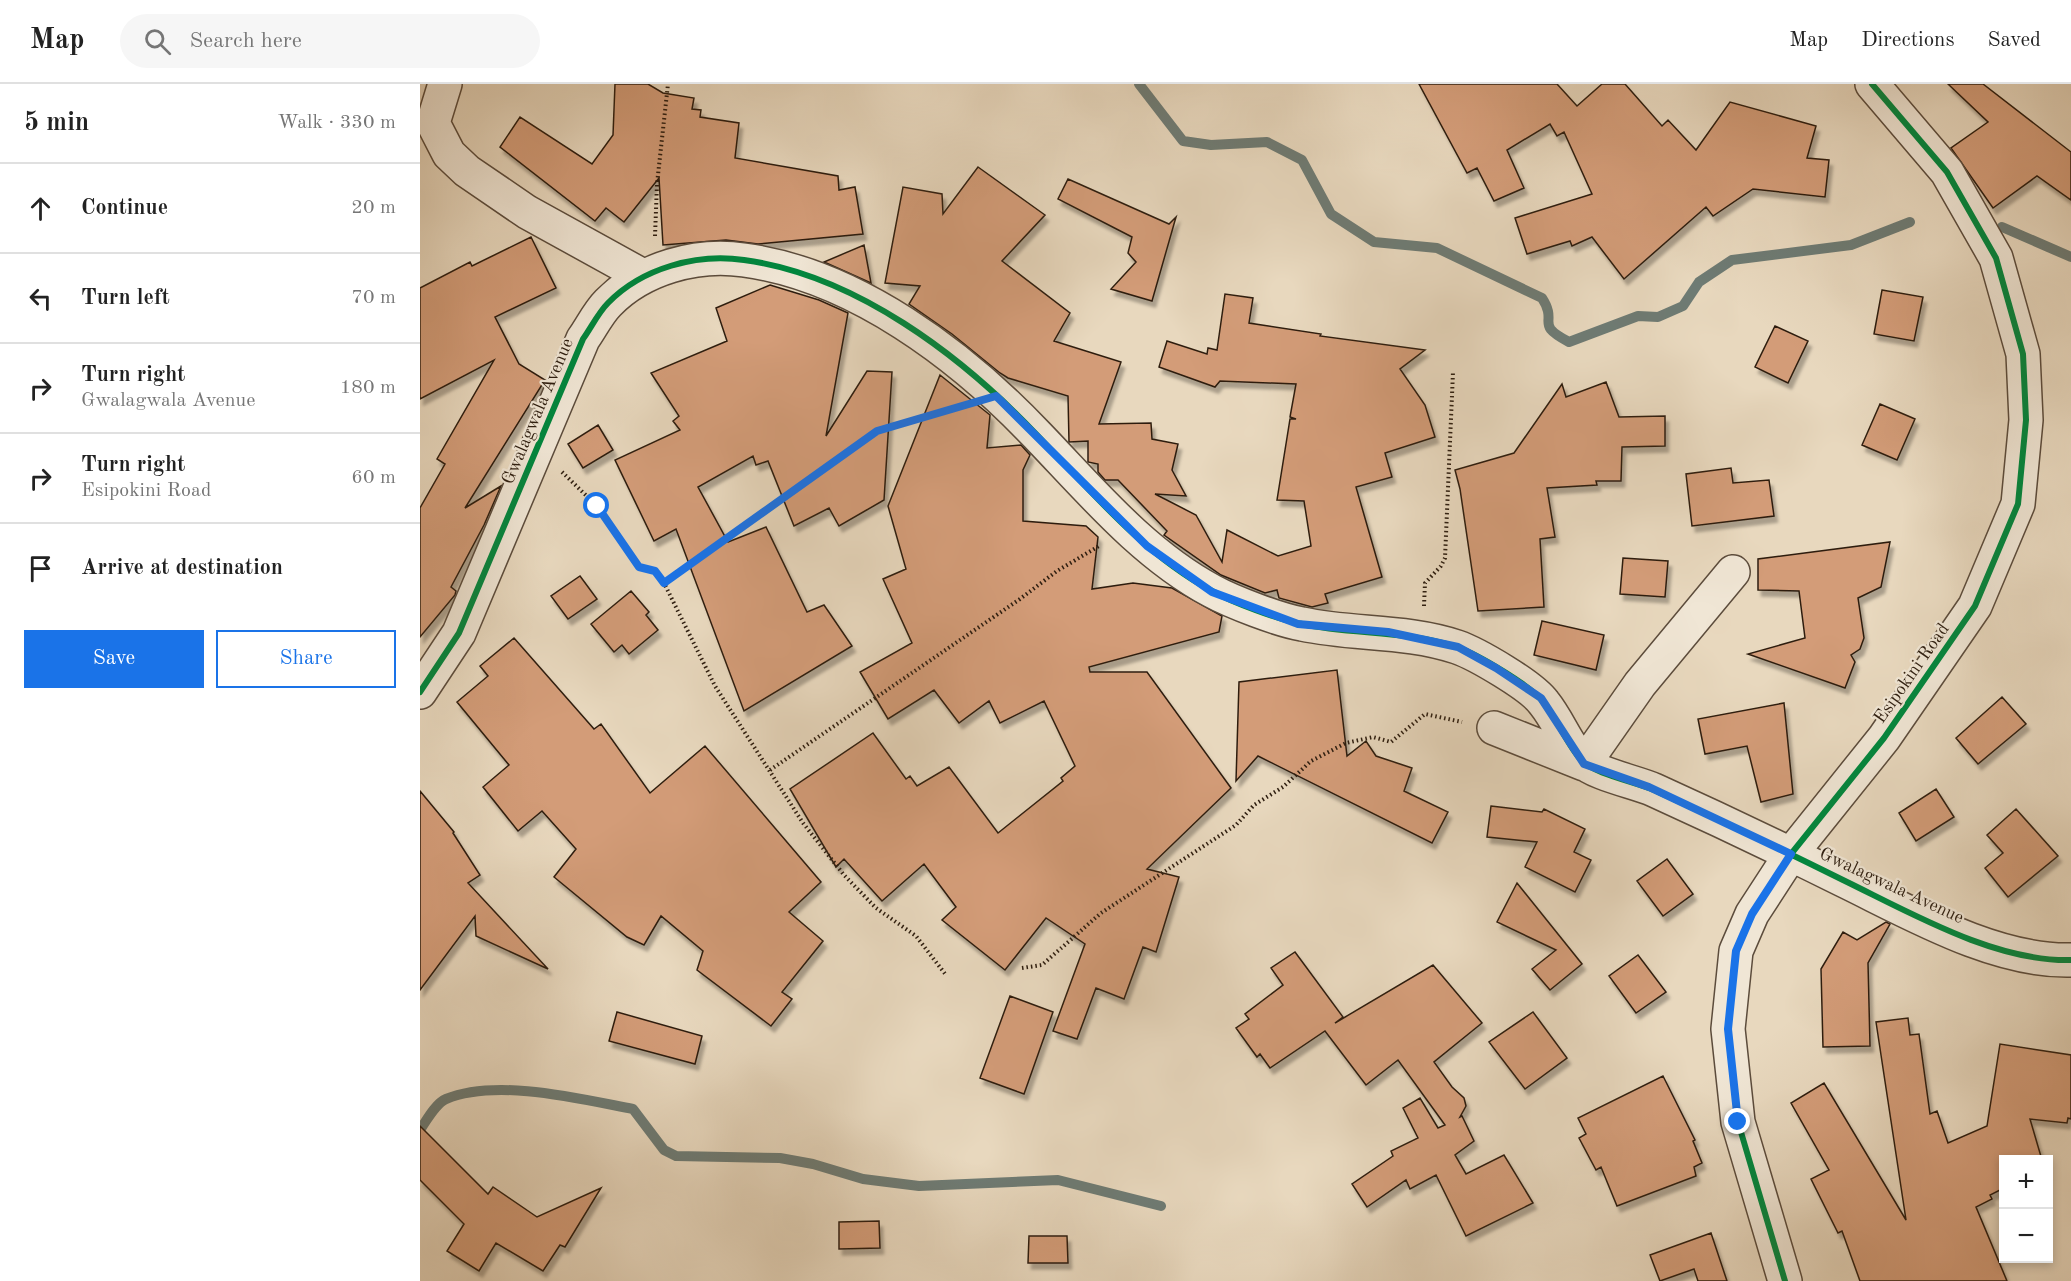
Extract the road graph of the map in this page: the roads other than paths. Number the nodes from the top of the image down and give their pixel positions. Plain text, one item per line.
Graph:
1 (445, 84) edge
2 (1872, 84) edge
3 (648, 274) junction
4 (1733, 572) dead end
5 (420, 692) edge
6 (1494, 728) road end
7 (1584, 764) junction
8 (1791, 854) junction
9 (2071, 960) edge
10 (1785, 1281) edge

1 - 3 street
2 - 8 street, Esipokini Road
3 - 5 street, Gwalagwala Avenue
3 - 7 street, Gwalagwala Avenue
4 - 7 street
6 - 7 street
7 - 8 street, Gwalagwala Avenue
8 - 9 street, Gwalagwala Avenue
8 - 10 street, Esipokini Road

